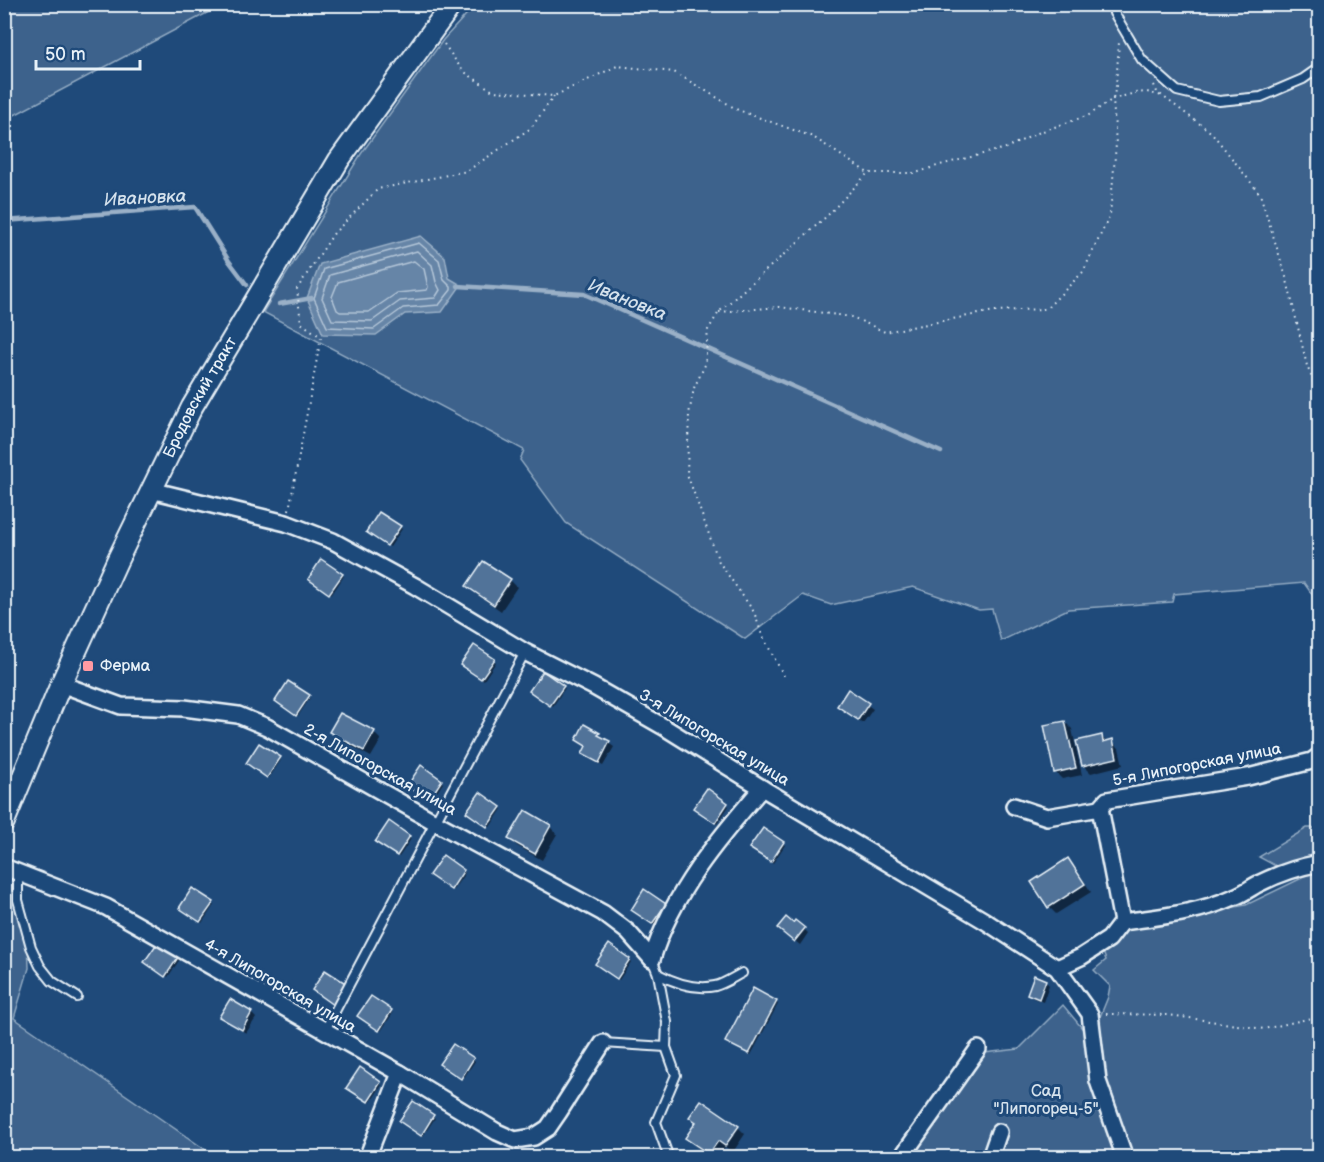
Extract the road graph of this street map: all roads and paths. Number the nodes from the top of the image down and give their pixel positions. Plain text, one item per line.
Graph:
1 (452, 4) edge
2 (1113, 9) edge
3 (434, 29) junction
4 (1142, 60) junction
5 (1320, 67) edge
6 (555, 96) junction
7 (1162, 96) junction
8 (1113, 99) junction
9 (868, 173) junction
10 (719, 312) junction
11 (1320, 398) edge
12 (151, 490) junction
13 (286, 523) junction
14 (525, 652) junction
15 (784, 676) dead end
16 (61, 684) junction
17 (1320, 755) edge
18 (762, 788) junction
19 (1014, 806) dead end
20 (1100, 808) junction
21 (4, 822) edge
22 (435, 822) junction
23 (1320, 863) edge
24 (11, 869) edge
25 (1122, 922) junction
26 (652, 959) junction
27 (1057, 969) junction
28 (742, 973) dead end
29 (658, 974) junction
30 (77, 997) dead end
31 (1090, 1014) junction
32 (1320, 1016) edge
33 (324, 1032) junction
34 (603, 1042) joint
35 (666, 1047) junction
36 (978, 1049) dead end
37 (400, 1073) junction
38 (999, 1132) dead end
39 (1320, 1145) edge
40 (367, 1158) edge
41 (669, 1158) edge
42 (901, 1158) edge
43 (990, 1158) edge
44 (1125, 1158) edge
45 (1310, 1158) edge

1 - 3 street, Бродовский тракт
2 - 4 lane
2 - 8 path
3 - 6 path
3 - 12 street, Бродовский тракт
4 - 5 lane
4 - 7 path
6 - 9 path
6 - 13 path
7 - 8 path
7 - 11 path
8 - 9 path
8 - 10 path
9 - 10 path
10 - 15 path
12 - 13 street, 3-я Липогорская улица
12 - 16 street, Бродовский тракт
13 - 14 street, 3-я Липогорская улица
14 - 18 street, 3-я Липогорская улица
14 - 22 lane
16 - 21 street, Бродовский тракт
16 - 22 street, 2-я Липогорская улица
17 - 20 street, 5-я Липогорская улица
18 - 26 street
18 - 27 street, 3-я Липогорская улица
19 - 20 street, 5-я Липогорская улица
20 - 25 street
22 - 26 street, 2-я Липогорская улица
22 - 33 lane
23 - 25 street
24 - 30 lane
24 - 33 street, 4-я Липогорская улица
25 - 27 street
26 - 29 lane
27 - 31 street, 3-я Липогорская улица
28 - 29 lane
29 - 35 lane
31 - 32 path
31 - 44 street, 3-я Липогорская улица
33 - 37 street, 4-я Липогорская улица
34 - 35 lane
34 - 37 street, 4-я Липогорская улица
35 - 41 lane
36 - 42 street
37 - 40 street
38 - 43 street
39 - 45 path

